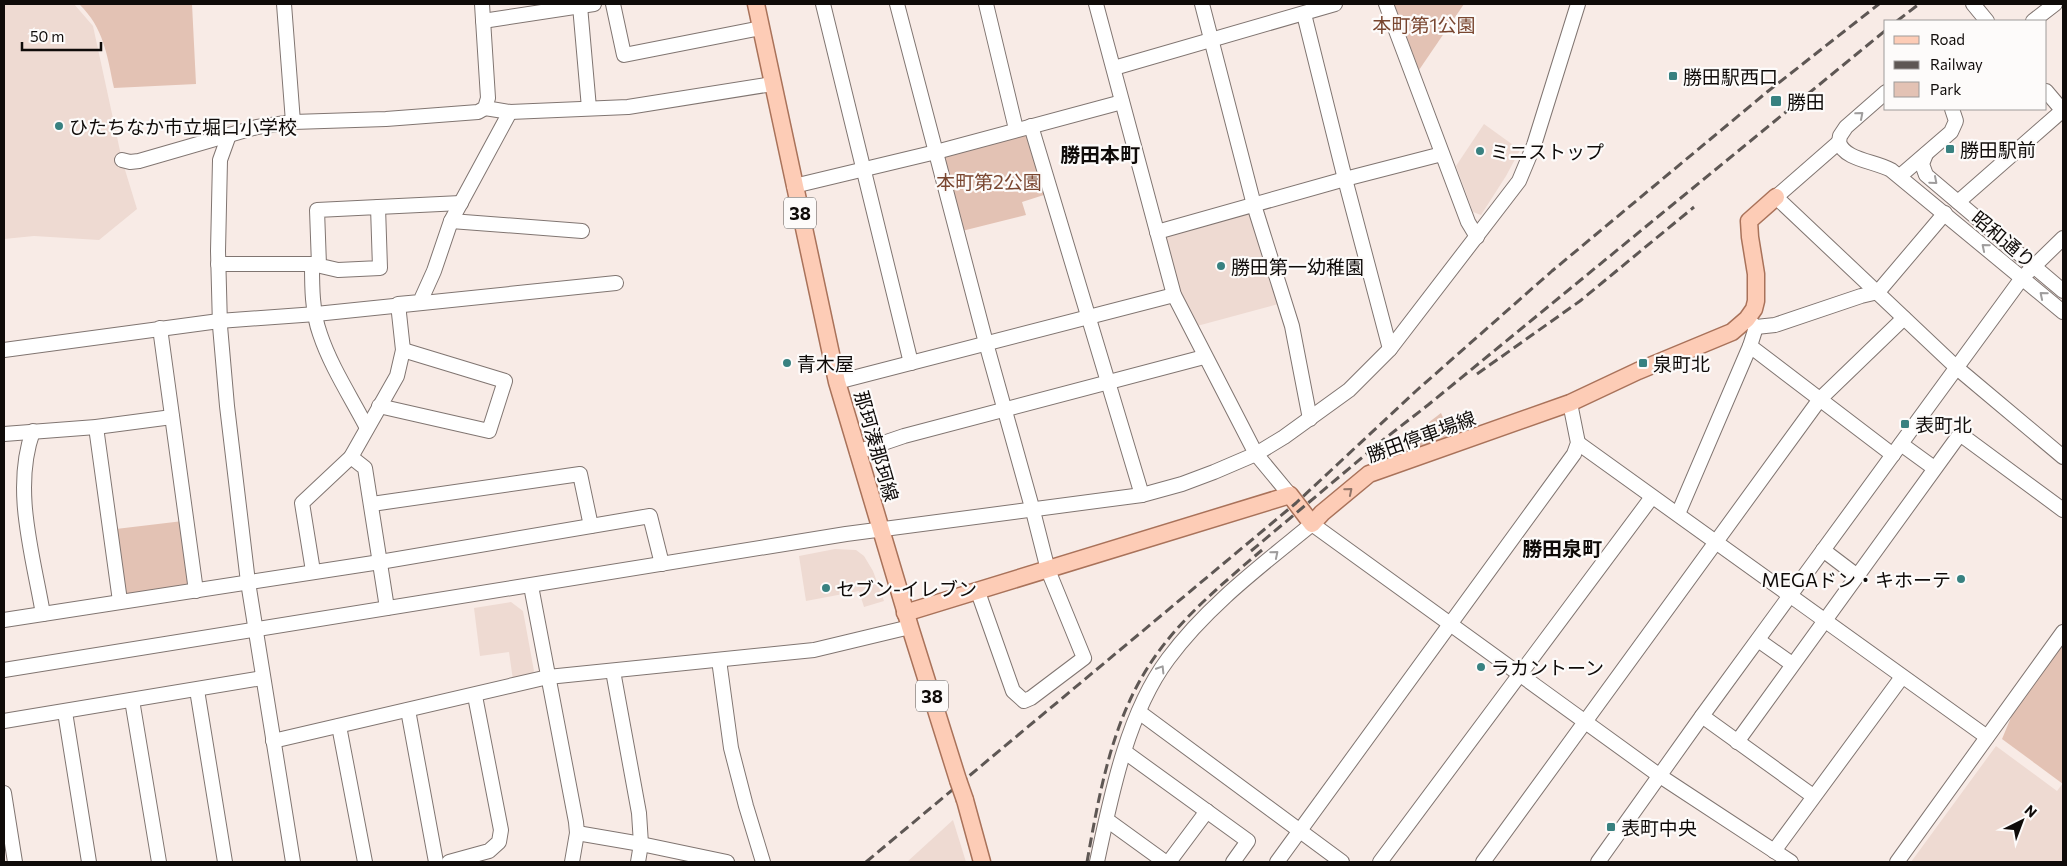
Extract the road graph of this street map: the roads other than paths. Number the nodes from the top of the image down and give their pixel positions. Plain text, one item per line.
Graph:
1 (284, 4) edge
2 (482, 4) edge
3 (614, 4) edge
4 (756, 4) edge
5 (823, 4) edge
6 (897, 4) edge
7 (986, 4) edge
8 (1096, 4) edge
9 (1202, 4) edge
10 (1335, 4) edge
11 (1386, 4) edge
12 (1578, 4) edge
13 (1972, 4) edge
14 (2054, 4) edge
15 (587, 5) edge
16 (557, 7) edge
17 (1304, 14) junction
18 (1986, 20) edge
19 (2034, 20) edge
20 (483, 21) junction
21 (760, 28) junction
22 (1210, 41) junction
23 (1114, 68) junction
24 (772, 84) junction
25 (2047, 92) edge
26 (1884, 94) edge
27 (1122, 102) junction
28 (485, 108) junction
29 (589, 108) junction
30 (1952, 110) edge
31 (2063, 111) edge
32 (510, 112) junction
33 (293, 122) junction
34 (1031, 126) junction
35 (1016, 129) junction
36 (229, 135) junction
37 (1839, 142) junction
38 (936, 152) junction
39 (1442, 154) junction
40 (1926, 154) junction
41 (1851, 156) junction
42 (122, 160) dead end
43 (1812, 167) junction
44 (863, 170) junction
45 (1900, 176) junction
46 (1345, 179) junction
47 (794, 186) junction
48 (1776, 197) junction
49 (1958, 202) junction
50 (461, 203) junction
51 (1254, 205) junction
52 (378, 207) junction
53 (1944, 213) junction
54 (451, 221) junction
55 (582, 230) dead end
56 (1157, 232) junction
57 (1477, 238) junction
58 (2063, 238) edge
59 (218, 264) junction
60 (316, 265) junction
61 (2033, 266) junction
62 (2022, 278) junction
63 (616, 283) dead end
64 (2063, 291) edge
65 (1878, 292) junction
66 (1174, 295) junction
67 (420, 302) junction
68 (398, 304) junction
69 (2063, 312) edge
70 (316, 314) junction
71 (1089, 316) junction
72 (1904, 318) junction
73 (220, 321) junction
74 (1752, 323) junction
75 (160, 328) junction
76 (986, 343) junction
77 (1750, 346) junction
78 (4, 350) edge
79 (403, 350) junction
80 (1390, 350) junction
81 (1204, 357) junction
82 (910, 363) junction
83 (1957, 368) junction
84 (837, 382) junction
85 (1108, 383) junction
86 (1820, 399) junction
87 (1570, 403) junction
88 (379, 406) junction
89 (1005, 409) junction
90 (172, 417) junction
91 (1310, 419) junction
92 (96, 427) junction
93 (367, 428) junction
94 (34, 431) junction
95 (4, 434) edge
96 (1578, 443) junction
97 (1897, 449) junction
98 (857, 452) junction
99 (1256, 454) junction
100 (351, 457) junction
101 (2063, 457) edge
102 (1934, 468) junction
103 (1142, 495) junction
104 (1290, 495) junction
105 (1652, 497) junction
106 (372, 504) junction
107 (2063, 510) edge
108 (1033, 511) junction
109 (1678, 514) junction
110 (1312, 524) junction
111 (591, 526) junction
112 (880, 530) junction
113 (1716, 541) junction
114 (1822, 550) junction
115 (380, 562) junction
116 (662, 564) junction
117 (1048, 570) junction
118 (313, 572) junction
119 (1856, 575) junction
120 (248, 582) junction
121 (531, 586) junction
122 (196, 591) junction
123 (978, 592) junction
124 (1790, 596) junction
125 (120, 602) junction
126 (387, 608) junction
127 (43, 614) junction
128 (4, 620) edge
129 (908, 620) junction
130 (1824, 620) junction
131 (1451, 624) junction
132 (255, 630) junction
133 (2063, 632) edge
134 (1758, 640) junction
135 (719, 660) junction
136 (1792, 664) junction
137 (4, 670) edge
138 (613, 671) junction
139 (1520, 674) junction
140 (548, 677) junction
141 (1902, 677) junction
142 (262, 678) junction
143 (197, 690) junction
144 (475, 696) junction
145 (132, 700) junction
146 (408, 710) junction
147 (65, 712) junction
148 (1139, 712) junction
149 (1702, 716) junction
150 (4, 721) edge
151 (1586, 722) junction
152 (339, 726) junction
153 (1987, 737) junction
154 (273, 741) junction
155 (1737, 742) junction
156 (1125, 752) junction
157 (1660, 776) junction
158 (4, 793) edge
159 (1813, 796) junction
160 (1207, 811) junction
161 (1107, 820) junction
162 (1300, 831) junction
163 (577, 833) junction
164 (641, 844) junction
165 (1774, 851) junction
166 (15, 862) edge
167 (89, 862) edge
168 (159, 862) edge
169 (224, 862) edge
170 (293, 862) edge
171 (364, 862) edge
172 (436, 862) edge
173 (449, 862) edge
174 (572, 862) edge
175 (638, 862) edge
176 (727, 862) edge
177 (763, 862) edge
178 (982, 862) edge
179 (1097, 862) edge
180 (1165, 862) edge
181 (1168, 862) edge
182 (1233, 862) edge
183 (1276, 862) edge
184 (1342, 862) edge
185 (1380, 862) edge
186 (1483, 862) edge
187 (1598, 862) edge
188 (1791, 862) edge
189 (1897, 862) edge

1 - 33 street
2 - 20 street
3 - 21 street
4 - 21 main road, 那珂湊那珂線 / 38
5 - 44 street
6 - 38 street
7 - 35 street
8 - 23 street
9 - 22 street
10 - 17 street
11 - 39 street
12 - 57 street
13 - 18 street
14 - 19 street
15 - 16 street
15 - 29 street
16 - 20 street
17 - 22 street
17 - 46 street
20 - 28 street
21 - 24 main road, 那珂湊那珂線 / 38
22 - 23 street
22 - 51 street
23 - 27 street
24 - 29 street
24 - 47 main road, 那珂湊那珂線 / 38
25 - 31 street
37 -> 26 street
27 - 34 street
27 - 56 street
28 - 32 street
28 - 33 street
29 - 32 street
30 - 40 street
31 - 49 street
32 - 50 street
33 - 36 street
34 - 35 street
34 - 71 street
35 - 38 street
36 - 42 street
36 - 59 street
37 - 41 street
37 - 43 street
38 - 44 street
38 - 76 street
39 - 46 street
39 - 57 street
40 - 45 street
40 -> 49 street, 昭和通り
41 - 43 street
41 - 45 street, 昭和通り
43 - 48 street
44 - 47 street
44 - 82 street
45 - 53 street, 昭和通り
46 - 51 street
46 - 80 street
47 - 84 main road, 那珂湊那珂線 / 38
48 - 65 street
48 - 74 main road
49 - 61 street, 昭和通り
50 - 52 street
50 - 54 street
51 - 56 street
51 - 91 street
52 - 60 street
52 - 60 street
62 -> 53 street, 昭和通り
53 - 65 street
54 - 55 street
54 - 67 street
56 - 66 street
57 - 80 street
58 - 61 street
59 - 60 street
59 - 73 street
60 - 70 street
61 - 62 street
61 - 64 street, 昭和通り
69 -> 62 street, 昭和通り
62 - 83 street
63 - 67 street
65 - 72 street
65 - 74 street
66 - 71 street
66 - 81 street
67 - 68 street
68 - 70 street
68 - 79 street
70 - 73 street
70 - 93 street
71 - 76 street
71 - 85 street
72 - 83 street
72 - 86 street
73 - 75 street
73 - 120 street
74 - 77 street
74 - 87 main road, 勝田停車場線
75 - 78 street
75 - 90 street
76 - 82 street
76 - 89 street
77 - 86 street
77 - 109 street
79 - 88 street
79 - 88 street
80 - 91 street
81 - 85 street
81 - 99 street
82 - 84 street
83 - 97 street
83 - 101 street
84 - 98 main road, 那珂湊那珂線 / 38
85 - 89 street
85 - 103 street
86 - 97 street
86 - 113 street
87 - 96 street
110 -> 87 main road, 勝田停車場線
88 - 93 street
89 - 98 street
89 - 108 street
90 - 92 street
90 - 122 street
91 - 99 street
92 - 94 street
92 - 125 street
93 - 100 street
94 - 95 street
94 - 127 street
96 - 105 street
96 - 131 street
97 - 102 street
97 - 114 street
98 - 112 main road, 那珂湊那珂線 / 38
99 - 103 street
99 - 104 street
100 - 106 street
100 - 118 street
102 - 107 street
102 - 119 street
103 - 108 street
104 - 110 main road
104 - 117 main road
105 - 109 street
105 - 139 street
106 - 111 street
106 - 115 street
108 - 112 street
108 - 117 street
109 - 113 street
110 - 131 street
148 -> 110 street
111 - 115 street
111 - 116 street
112 - 116 street
112 - 129 main road, 那珂湊那珂線 / 38
113 - 124 street
113 - 151 street
114 - 119 street
114 - 124 street
115 - 118 street
115 - 126 street
116 - 121 street
117 - 123 main road
117 - 123 street
118 - 120 street
119 - 130 street
120 - 122 street
120 - 132 street
121 - 126 street
121 - 140 street
122 - 125 street
123 - 129 main road
124 - 130 street
124 - 134 street
125 - 127 street
126 - 132 street
127 - 128 street
129 - 135 street
129 - 178 main road, 那珂湊那珂線 / 38, bridge
130 - 136 street
130 - 141 street
131 - 139 street
131 - 162 street
132 - 137 street
132 - 142 street
133 - 153 street
134 - 136 street
134 - 149 street
135 - 138 street
135 - 177 street
136 - 155 street
138 - 140 street
138 - 164 street
139 - 151 street
139 - 185 street
140 - 144 street
140 - 163 street
141 - 153 street
141 - 159 street
142 - 143 street
142 - 154 street
143 - 145 street
143 - 169 street
144 - 146 street
144 - 173 street
145 - 147 street
145 - 168 street
146 - 152 street
146 - 172 street
147 - 150 street
147 - 167 street
148 - 156 street
148 - 162 street
149 - 155 street
149 - 157 street
151 - 157 street
151 - 186 street
152 - 154 street
152 - 171 street
153 - 189 street
154 - 170 street
155 - 159 street
156 - 160 street
156 - 161 street
157 - 165 street
157 - 187 street
158 - 166 street
159 - 165 street
160 - 181 street
160 - 182 street
161 - 179 street
161 - 180 street
162 - 183 street
162 - 184 street
163 - 164 street
163 - 174 street
164 - 175 street
164 - 176 street
165 - 188 street

